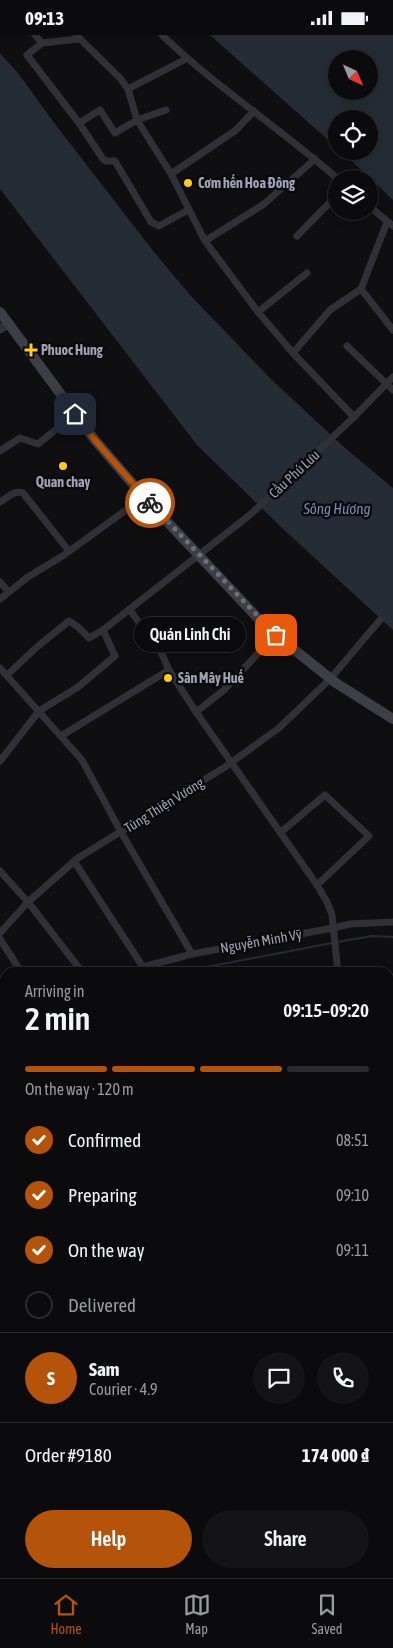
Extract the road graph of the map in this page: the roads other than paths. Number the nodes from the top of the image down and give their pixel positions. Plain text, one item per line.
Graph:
1 (35, 35) edge
2 (162, 35) edge
3 (77, 37) edge
4 (42, 43) junction
5 (186, 59) junction
6 (128, 89) junction
7 (166, 110) dead end
8 (254, 111) junction
9 (137, 120) junction
10 (79, 123) junction
11 (315, 159) junction
12 (328, 170) edge
13 (171, 174) junction
14 (328, 204) edge
15 (188, 210) junction
16 (378, 214) edge
17 (390, 224) edge
18 (297, 236) dead end
19 (205, 241) junction
20 (307, 273) dead end
21 (361, 289) junction
22 (258, 311) junction
23 (0, 312) edge
24 (4, 326) edge
25 (393, 330) edge
26 (347, 346) dead end
27 (293, 353) junction
28 (393, 377) edge
29 (386, 384) junction
30 (393, 390) edge
31 (75, 414) junction
32 (354, 417) junction
33 (0, 451) edge
34 (144, 497) junction
35 (0, 503) edge
36 (69, 551) junction
37 (200, 556) junction
38 (0, 582) edge
39 (8, 592) junction
40 (0, 599) edge
41 (129, 609) junction
42 (380, 620) dead end
43 (103, 630) junction
44 (276, 635) junction
45 (0, 668) edge
46 (169, 670) junction
47 (7, 675) junction
48 (330, 679) junction
49 (39, 711) junction
50 (196, 713) junction
51 (393, 719) edge
52 (61, 736) junction
53 (0, 761) edge
54 (232, 762) junction
55 (121, 832) junction
56 (281, 833) junction
57 (74, 861) junction
58 (0, 871) edge
59 (317, 885) junction
60 (28, 902) junction
61 (393, 922) edge
62 (333, 932) junction
63 (0, 933) edge
64 (0, 939) edge
65 (192, 954) junction
66 (18, 967) edge
67 (78, 967) edge
68 (143, 967) joint
69 (338, 967) edge

1 - 4 street
2 - 5 street
3 - 4 street
3 - 6 street
4 - 10 street
5 - 6 street
5 - 8 street
6 - 9 street
7 - 9 street
8 - 11 street
8 - 13 street
9 - 10 street
9 - 13 street
10 - 15 street
11 - 12 street
11 - 19 street
13 - 15 street
14 - 18 street
15 - 19 street
16 - 17 street
17 - 21 street
19 - 22 street
20 - 22 street
21 - 25 street
21 - 27 street
22 - 27 street
23 - 24 main road
24 - 31 main road
26 - 29 street
27 - 32 street
28 - 29 street, Cầu Phú Lưu
29 - 30 street
29 - 32 street, Cầu Phú Lưu
31 - 33 street
31 - 34 main road
32 - 37 street, Cầu Phú Lưu
34 - 36 street
34 - 37 main road
35 - 36 street
36 - 39 street
37 - 41 street, Cầu Phú Lưu
37 - 44 main road
38 - 39 street
39 - 40 street
41 - 43 street, Cầu Phú Lưu
41 - 46 street
42 - 48 street, Tùng Thiện Vương
43 - 47 street
43 - 49 street
44 - 48 main road
44 - 50 street
45 - 47 street
46 - 50 street
46 - 52 street
47 - 49 street
48 - 51 main road
48 - 54 street, Tùng Thiện Vương
49 - 52 street
49 - 53 street
50 - 54 street
52 - 55 street
54 - 55 street, Tùng Thiện Vương
54 - 56 street
55 - 57 street, Tùng Thiện Vương
55 - 65 street
56 - 59 street
56 - 59 street
57 - 60 street, Tùng Thiện Vương
57 - 68 street
58 - 60 street
59 - 62 street
60 - 63 street, Tùng Thiện Vương
60 - 67 street
61 - 62 street, Nguyễn Minh Vỹ
62 - 65 street, Nguyễn Minh Vỹ
62 - 69 street
64 - 66 street
65 - 68 street, Nguyễn Minh Vỹ

